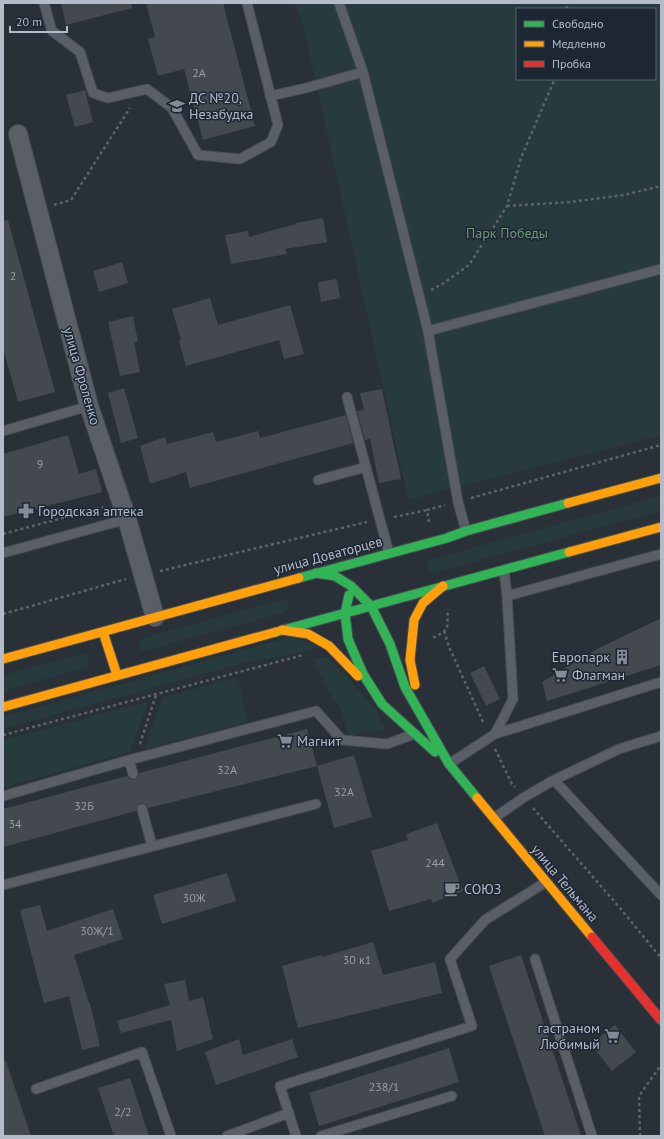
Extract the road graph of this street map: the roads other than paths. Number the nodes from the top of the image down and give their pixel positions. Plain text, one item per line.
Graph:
1 (44, 3) edge
2 (247, 3) edge
3 (339, 3) edge
4 (363, 72) junction
5 (270, 96) junction
6 (18, 134) dead end
7 (661, 269) edge
8 (428, 332) junction
9 (347, 397) dead end
10 (89, 406) junction
11 (3, 431) edge
12 (366, 467) junction
13 (661, 478) edge
14 (318, 480) dead end
15 (124, 511) junction
16 (661, 526) edge
17 (466, 531) junction
18 (3, 553) edge
19 (386, 554) junction
20 (661, 554) edge
21 (364, 568) dead end
22 (504, 570) junction
23 (316, 573) junction
24 (353, 583) junction
25 (443, 586) junction
26 (507, 596) junction
27 (371, 606) junction
28 (345, 613) junction
29 (155, 617) junction
30 (282, 630) junction
31 (103, 632) junction
32 (3, 659) edge
33 (117, 675) junction
34 (661, 682) edge
35 (382, 704) junction
36 (3, 706) edge
37 (423, 719) junction
38 (414, 734) junction
39 (495, 734) junction
40 (661, 736) edge
41 (132, 760) junction
42 (449, 764) junction
43 (133, 774) dead end
44 (554, 780) junction
45 (3, 796) edge
46 (316, 804) dead end
47 (142, 809) dead end
48 (494, 818) junction
49 (152, 846) junction
50 (546, 882) junction
51 (3, 885) edge
52 (661, 895) edge
53 (535, 959) dead end
54 (661, 1020) edge
55 (36, 1089) dead end
56 (452, 1096) dead end
57 (289, 1113) junction
58 (171, 1136) edge
59 (227, 1136) edge
60 (296, 1136) edge
61 (321, 1136) edge
62 (592, 1136) edge

1 - 5 lane
2 - 5 lane
3 - 4 lane
4 - 5 lane
4 - 8 lane
6 - 10 street, улица Фроленко
7 - 8 lane
8 - 17 lane
9 - 12 lane
10 - 11 lane
10 - 15 street, улица Фроленко
12 - 14 lane
12 - 19 lane
13 - 17 main road, улица Доваторцев
15 - 18 lane
15 - 29 street, улица Фроленко
16 - 22 main road
17 - 19 main road, улица Доваторцев
19 - 21 main road
19 - 23 main road, улица Доваторцев
20 - 26 lane
22 - 25 main road
22 - 26 lane
23 - 24 main road, улица Тельмана
23 - 29 main road, улица Доваторцев
24 - 27 main road, улица Тельмана
24 - 28 main road, улица Тельмана
25 - 27 main road
25 - 37 main road, улица Тельмана
26 - 39 lane
27 - 28 main road
27 - 37 main road, улица Тельмана
28 - 30 main road
28 - 35 main road, улица Тельмана
29 - 31 main road, улица Доваторцев
30 - 33 main road
30 - 35 main road, улица Тельмана
31 - 32 main road, улица Доваторцев
31 - 33 main road
33 - 36 main road
34 - 39 lane
35 - 38 main road, улица Тельмана
37 - 42 main road, улица Тельмана
38 - 41 lane
38 - 42 main road, улица Тельмана
39 - 42 lane
40 - 44 lane
41 - 43 lane
41 - 45 lane
42 - 48 main road, улица Тельмана
44 - 48 lane
44 - 52 lane
46 - 49 lane
47 - 49 lane
48 - 50 main road, улица Тельмана
49 - 51 lane
50 - 54 main road, улица Тельмана
50 - 57 lane
53 - 62 lane
55 - 58 lane
56 - 61 lane
57 - 59 lane
57 - 60 lane

